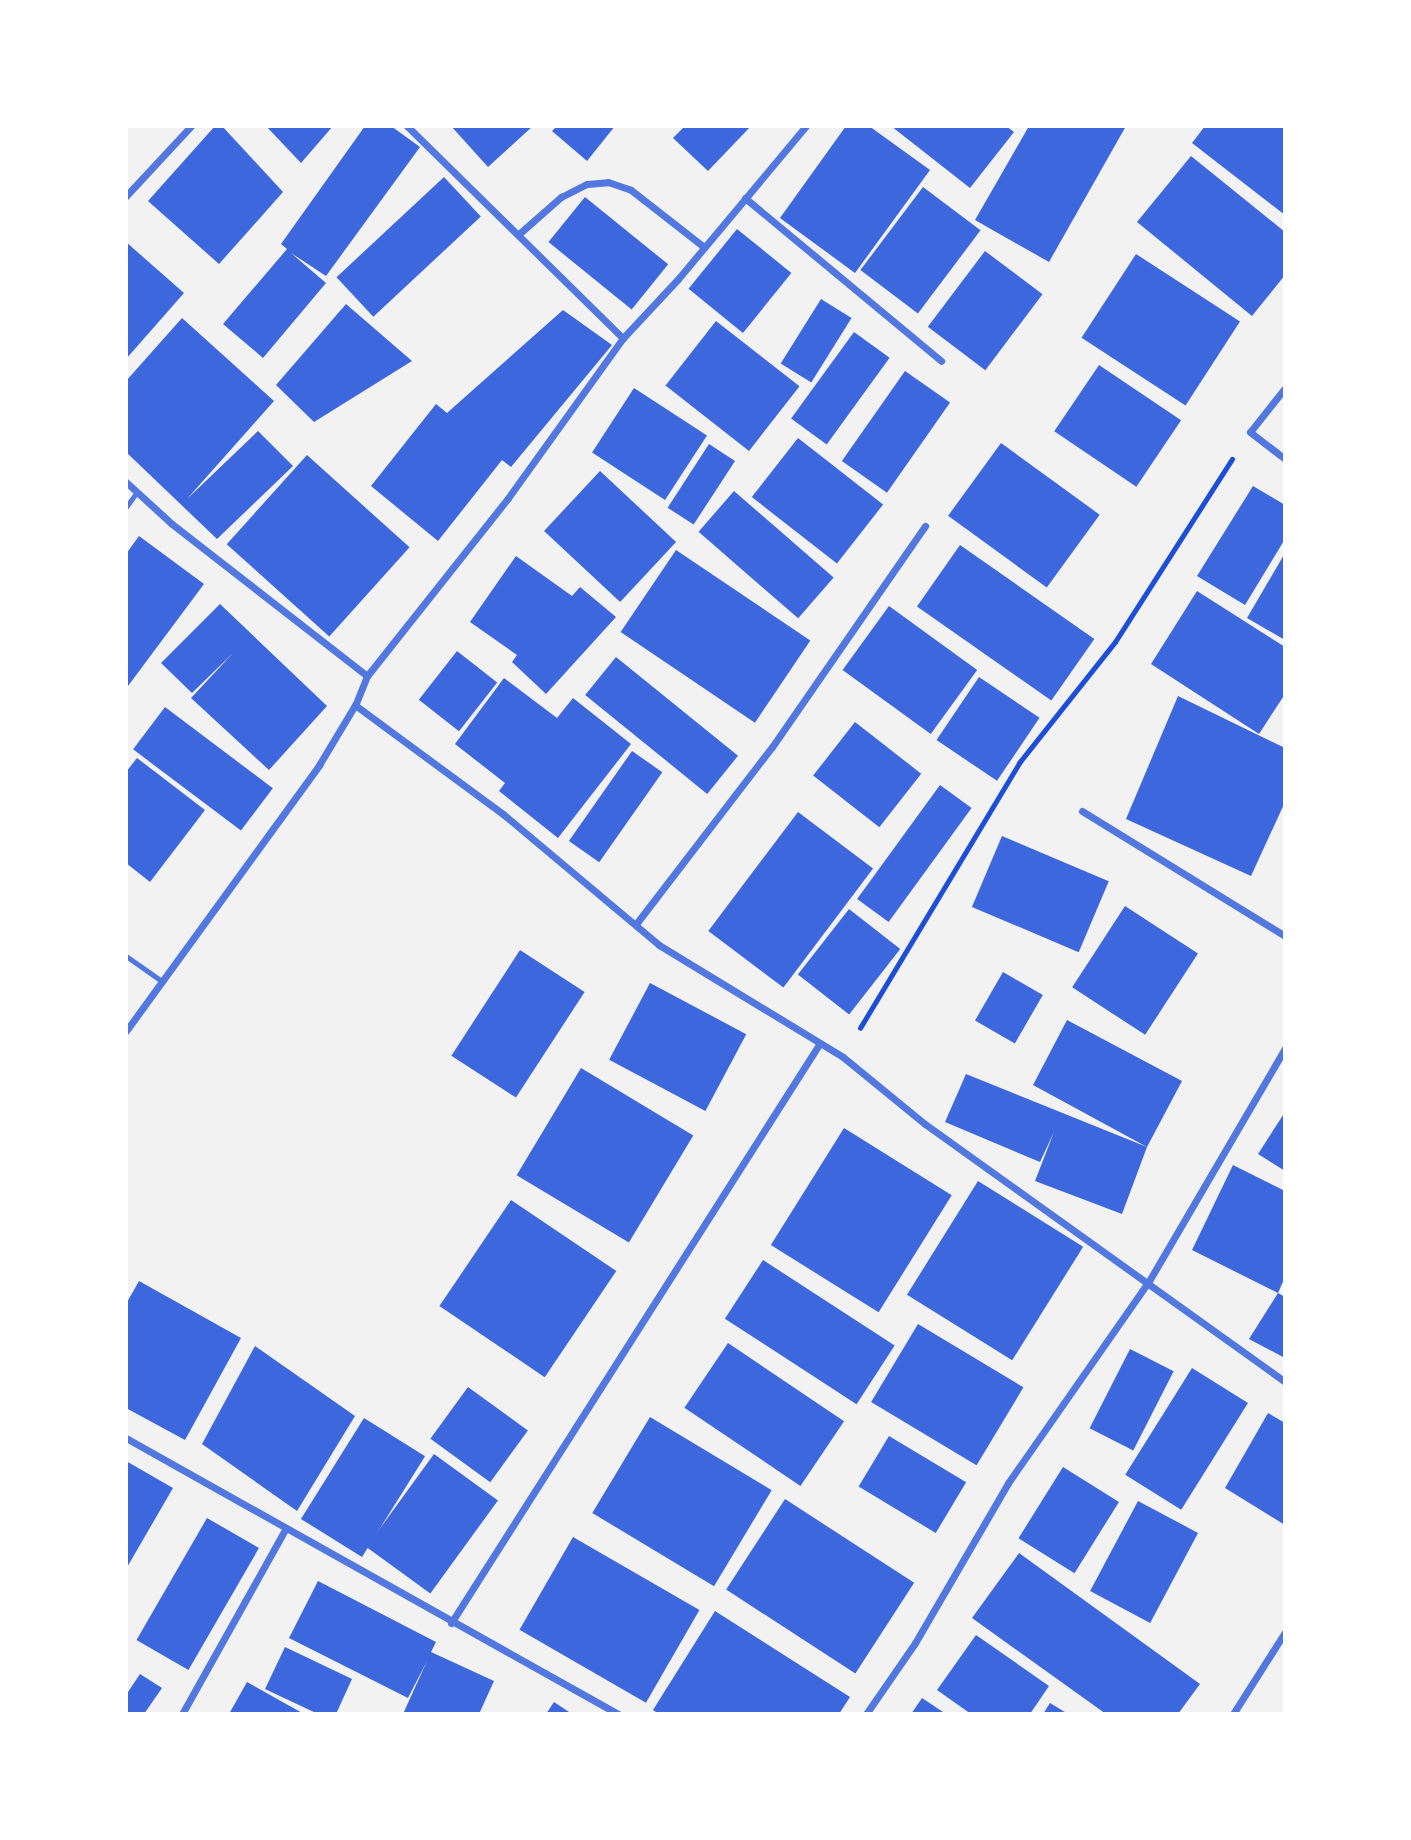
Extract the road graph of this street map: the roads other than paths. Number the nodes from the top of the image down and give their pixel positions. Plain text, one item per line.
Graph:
1 (191, 126) edge
2 (407, 126) edge
3 (801, 127) edge
4 (126, 196) edge
5 (745, 198) junction
6 (520, 233) junction
7 (704, 247) junction
8 (623, 338) junction
9 (941, 361) dead end
10 (1285, 388) edge
11 (1285, 459) edge
12 (126, 482) edge
13 (137, 492) junction
14 (126, 507) edge
15 (925, 526) dead end
16 (367, 676) junction
17 (355, 705) junction
18 (1082, 811) dead end
19 (636, 924) junction
20 (1285, 936) edge
21 (126, 956) edge
22 (164, 983) junction
23 (126, 1031) edge
24 (820, 1043) junction
25 (1285, 1048) edge
26 (1149, 1280) junction
27 (1285, 1382) edge
28 (126, 1438) edge
29 (285, 1530) junction
30 (451, 1623) junction
31 (1285, 1632) edge
32 (182, 1714) edge
33 (618, 1714) edge
34 (866, 1714) edge
35 (1233, 1714) edge

1 - 4 street
2 - 6 street
3 - 5 street
5 - 7 street
5 - 9 street
6 - 7 street
6 - 8 street
7 - 8 street
8 - 16 street
10 - 11 street
12 - 13 street
13 - 14 lane
13 - 16 street
15 - 19 street
16 - 17 street
17 - 19 street
17 - 22 street
18 - 20 street
19 - 24 street
21 - 22 lane
22 - 23 street
24 - 26 street
24 - 30 street
25 - 26 street
26 - 27 street
26 - 34 street
28 - 29 street
29 - 30 street
29 - 32 street
30 - 33 street
31 - 35 street

